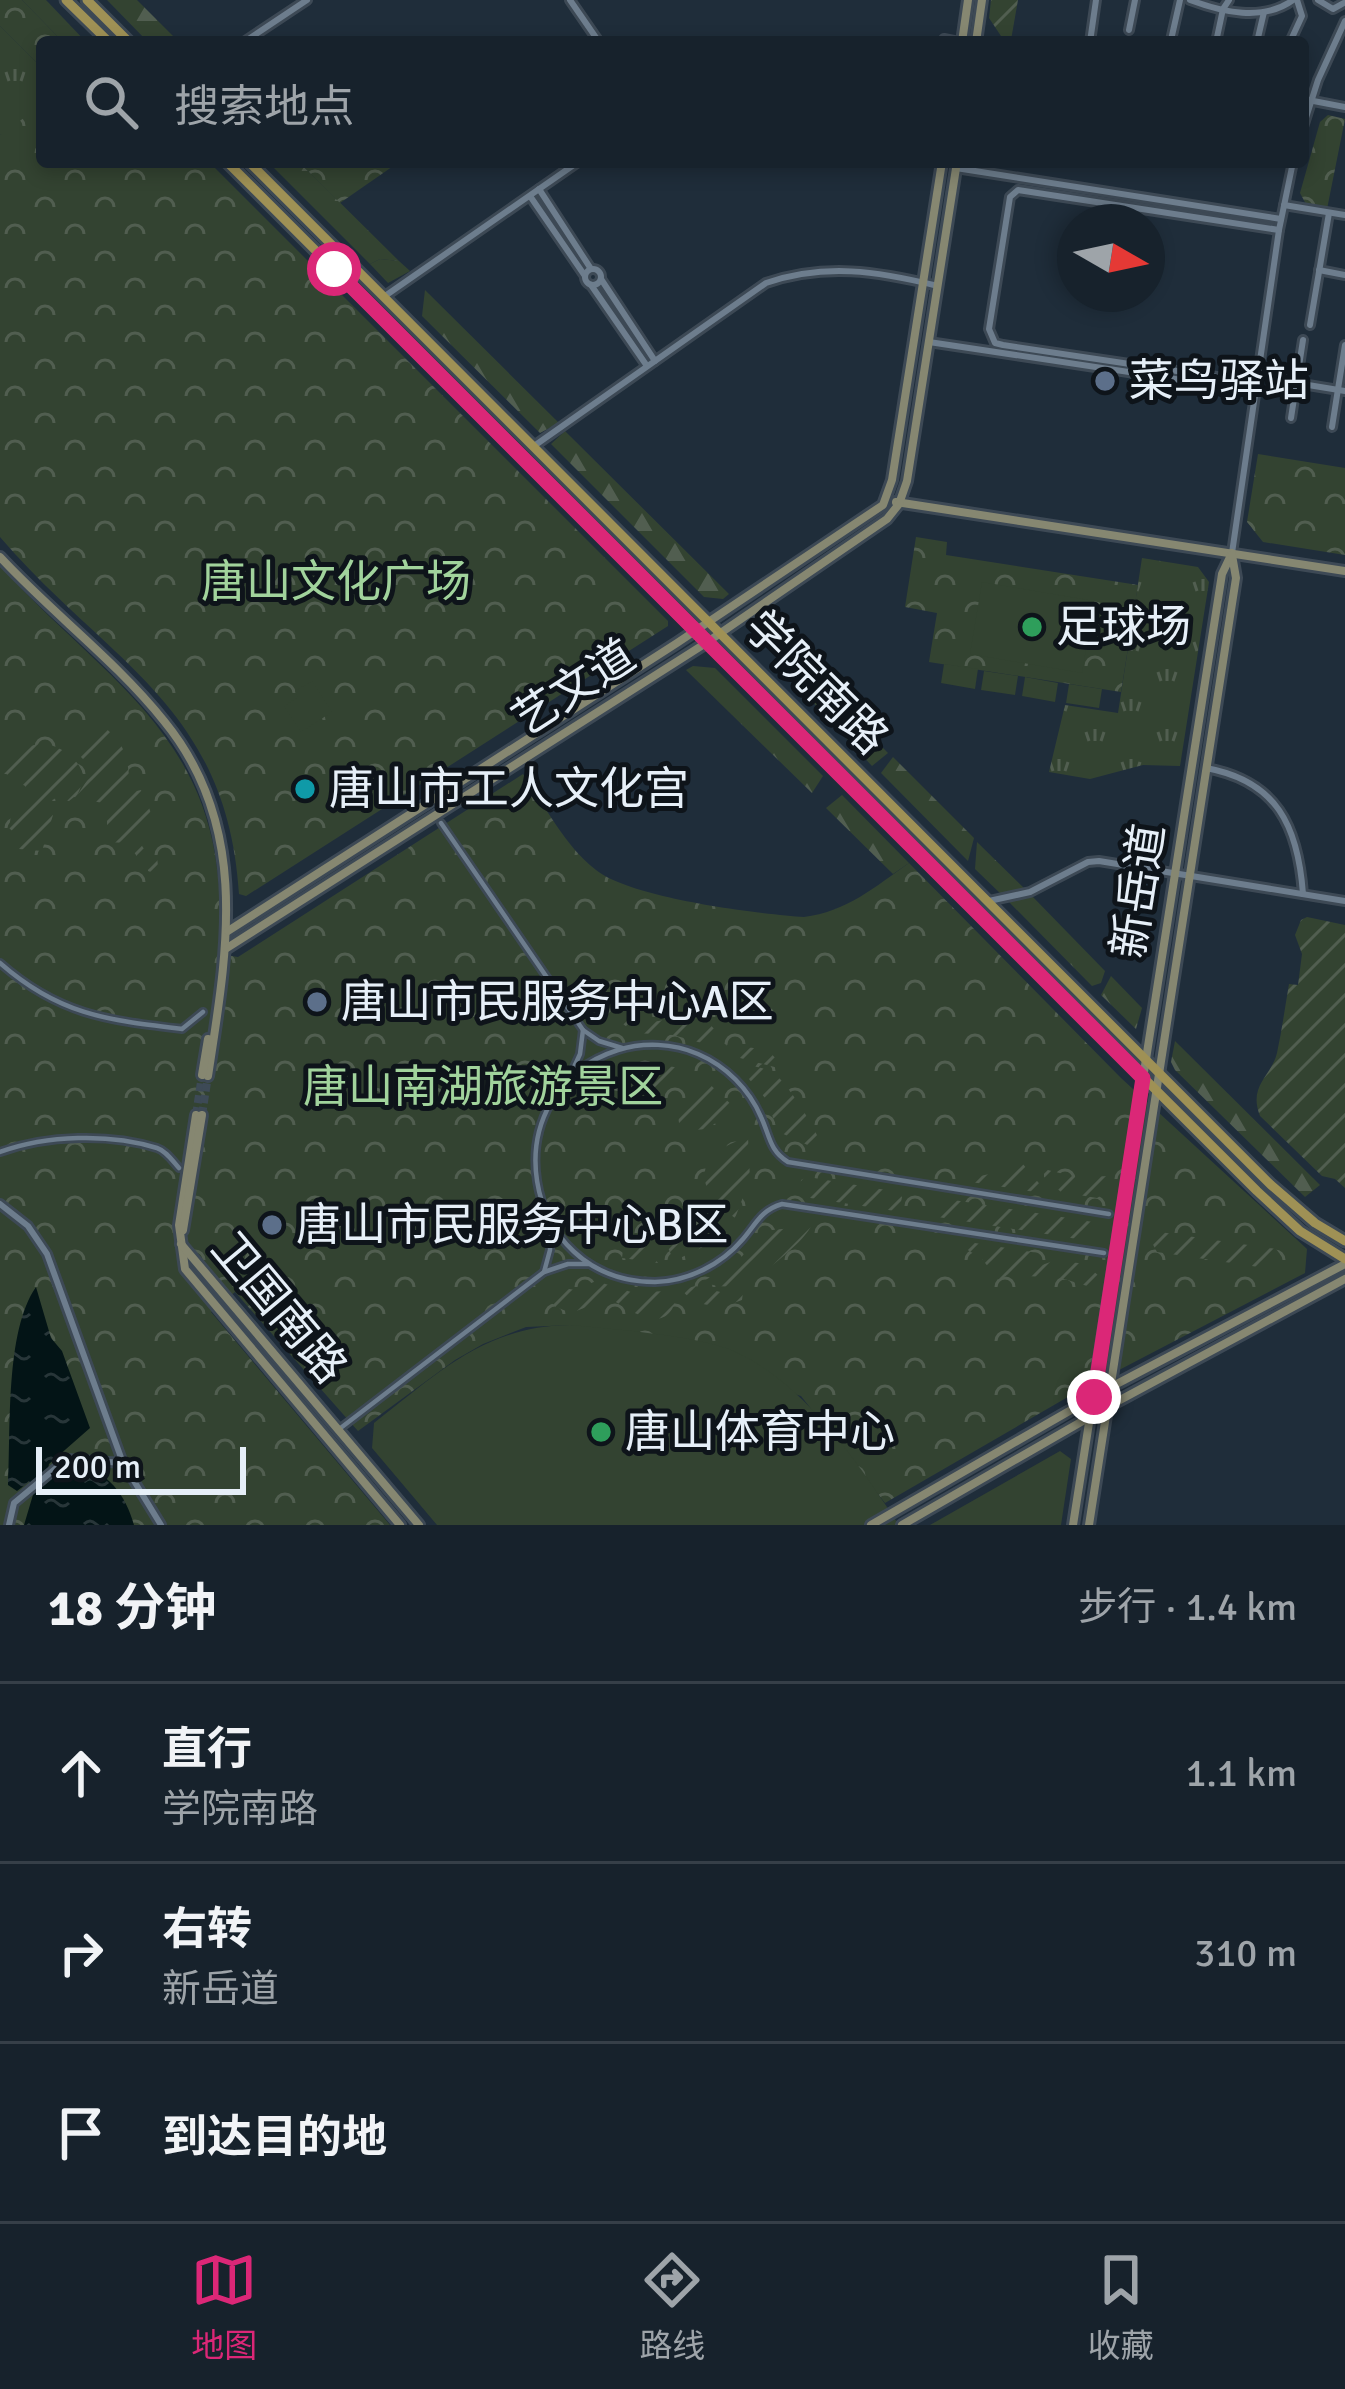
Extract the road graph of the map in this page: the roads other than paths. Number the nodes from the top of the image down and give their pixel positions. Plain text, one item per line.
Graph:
1 (66, 0) edge
2 (87, 0) edge
3 (307, 0) edge
4 (570, 0) edge
5 (968, 0) edge
6 (982, 0) edge
7 (1096, 0) edge
8 (1135, 0) edge
9 (1180, 0) edge
10 (1190, 0) edge
11 (1229, 0) edge
12 (1276, 0) edge
13 (1295, 0) edge
14 (1318, 0) edge
15 (1344, 2) edge
16 (1222, 9) junction
17 (1274, 11) junction
18 (1264, 12) junction
19 (1345, 21) edge
20 (1129, 30) dead end
21 (103, 36) edge
22 (123, 36) edge
23 (253, 36) edge
24 (595, 36) edge
25 (962, 36) edge
26 (977, 36) edge
27 (1091, 36) edge
28 (1172, 36) edge
29 (1217, 36) edge
30 (1258, 36) edge
31 (1293, 36) edge
32 (1309, 96) edge
33 (1309, 100) edge
34 (1345, 107) edge
35 (233, 168) edge
36 (255, 168) edge
37 (570, 168) edge
38 (941, 168) edge
39 (957, 168) edge
40 (975, 168) edge
41 (1292, 168) edge
42 (539, 190) junction
43 (530, 196) junction
44 (1284, 205) junction
45 (1329, 213) junction
46 (1345, 215) edge
47 (1281, 219) junction
48 (1280, 230) junction
49 (1318, 270) junction
50 (588, 272) junction
51 (1345, 274) edge
52 (601, 279) junction
53 (923, 283) junction
54 (591, 285) junction
55 (938, 286) junction
56 (385, 296) junction
57 (1310, 325) dead end
58 (1303, 340) dead end
59 (929, 342) junction
60 (1345, 345) edge
61 (656, 361) junction
62 (647, 367) junction
63 (1296, 383) junction
64 (1256, 387) junction
65 (1341, 390) edge
66 (1291, 418) dead end
67 (1332, 427) dead end
68 (533, 447) junction
69 (886, 496) junction
70 (899, 504) junction
71 (1232, 553) junction
72 (0, 557) edge
73 (1345, 571) edge
74 (708, 622) junction
75 (694, 632) junction
76 (720, 634) junction
77 (706, 643) junction
78 (1205, 768) junction
79 (426, 806) junction
80 (437, 820) junction
81 (1175, 873) junction
82 (1189, 875) junction
83 (1303, 894) junction
84 (1345, 901) edge
85 (989, 902) junction
86 (227, 931) junction
87 (227, 948) junction
88 (0, 962) edge
89 (203, 1012) dead end
90 (583, 1030) junction
91 (624, 1048) junction
92 (1146, 1059) junction
93 (1159, 1071) junction
94 (1143, 1078) junction
95 (568, 1080) junction
96 (1155, 1090) junction
97 (199, 1115) tunnel mouth
98 (0, 1152) edge
99 (179, 1168) dead end
100 (0, 1204) edge
101 (1109, 1214) dead end
102 (549, 1221) junction
103 (1345, 1240) edge
104 (181, 1244) junction
105 (1104, 1253) dead end
106 (1345, 1262) edge
107 (590, 1264) junction
108 (544, 1272) junction
109 (1345, 1279) edge
110 (1111, 1387) junction
111 (1094, 1397) junction
112 (1107, 1407) junction
113 (1089, 1419) junction
114 (338, 1430) junction
115 (327, 1438) junction
116 (123, 1463) junction
117 (909, 1503) junction
118 (920, 1515) junction
119 (8, 1525) edge
120 (161, 1525) edge
121 (400, 1525) edge
122 (419, 1525) edge
123 (871, 1525) edge
124 (902, 1525) edge
125 (1073, 1525) edge
126 (1088, 1525) edge

1 - 21 main road
2 - 22 main road
3 - 23 street
4 - 24 street
5 - 25 main road
6 - 26 main road
7 - 27 street
8 - 20 street
9 - 28 street
10 - 16 street
11 - 16 street
12 - 17 street
13 - 17 street
13 - 31 street
14 - 15 street
16 - 18 street
16 - 29 street
17 - 18 street
18 - 30 street
19 - 32 street
33 - 34 street
35 - 75 main road, 学院南路
36 - 56 main road, 学院南路
37 - 42 street
38 - 53 main road
39 - 55 main road
40 - 47 street
41 - 44 street, 新岳道
42 - 43 street
42 - 50 street
43 - 50 street
43 - 56 street
44 - 45 street
44 - 47 street, 新岳道
45 - 46 street
45 - 49 street
47 - 48 street, 新岳道
48 - 64 street, 新岳道
48 - 64 street
49 - 51 street
49 - 57 street
50 - 52 street
50 - 54 street
52 - 54 street
52 - 61 street
53 - 55 street
53 - 61 street
53 - 69 main road
54 - 62 street
55 - 59 main road
56 - 68 main road, 学院南路
58 - 63 street
59 - 64 street
59 - 70 main road
60 - 65 street
61 - 62 street
62 - 68 street
63 - 65 street
63 - 66 street
64 - 71 street, 新岳道
65 - 67 street
68 - 74 main road, 学院南路
69 - 70 main road
69 - 74 main road, 艺文道
70 - 71 main road
70 - 76 main road, 艺文道
71 - 73 main road
71 - 78 main road, 新岳道
71 - 81 main road, 新岳道
72 - 86 main road
74 - 75 main road, 艺文道
74 - 76 main road, 学院南路
75 - 77 main road, 学院南路
75 - 79 main road, 艺文道
76 - 77 main road, 艺文道
76 - 85 main road, 学院南路
77 - 80 main road, 艺文道
77 - 94 main road, 学院南路
78 - 82 main road, 新岳道
78 - 83 street
79 - 80 main road
79 - 86 main road, 艺文道
80 - 87 main road, 艺文道
80 - 90 street
81 - 82 street
81 - 85 street
81 - 92 main road, 新岳道
82 - 83 street
82 - 93 main road, 新岳道
83 - 84 street
85 - 92 main road, 学院南路
86 - 87 main road
86 - 87 main road
88 - 89 street
90 - 91 street
90 - 95 street
91 - 95 street
91 - 101 street
92 - 93 main road, 学院南路
92 - 94 main road, 新岳道
93 - 96 main road, 新岳道
93 - 103 main road, 学院南路
94 - 96 main road, 学院南路
94 - 111 main road, 新岳道
95 - 102 street
96 - 106 main road, 学院南路
96 - 110 main road, 新岳道
97 - 104 main road
98 - 99 street
100 - 116 street
102 - 107 street
102 - 108 street
104 - 114 main road, 卫国南路
104 - 115 main road, 卫国南路
105 - 107 street
106 - 110 main road
107 - 108 street
108 - 114 street
109 - 112 main road
110 - 111 main road
110 - 112 main road, 新岳道
111 - 113 main road, 新岳道
111 - 117 main road
112 - 113 main road
112 - 126 main road, 新岳道
113 - 118 main road
113 - 125 main road, 新岳道
114 - 115 main road
114 - 122 main road, 卫国南路
115 - 121 main road, 卫国南路
116 - 119 street
116 - 120 street
117 - 118 main road
117 - 123 main road
118 - 124 main road

